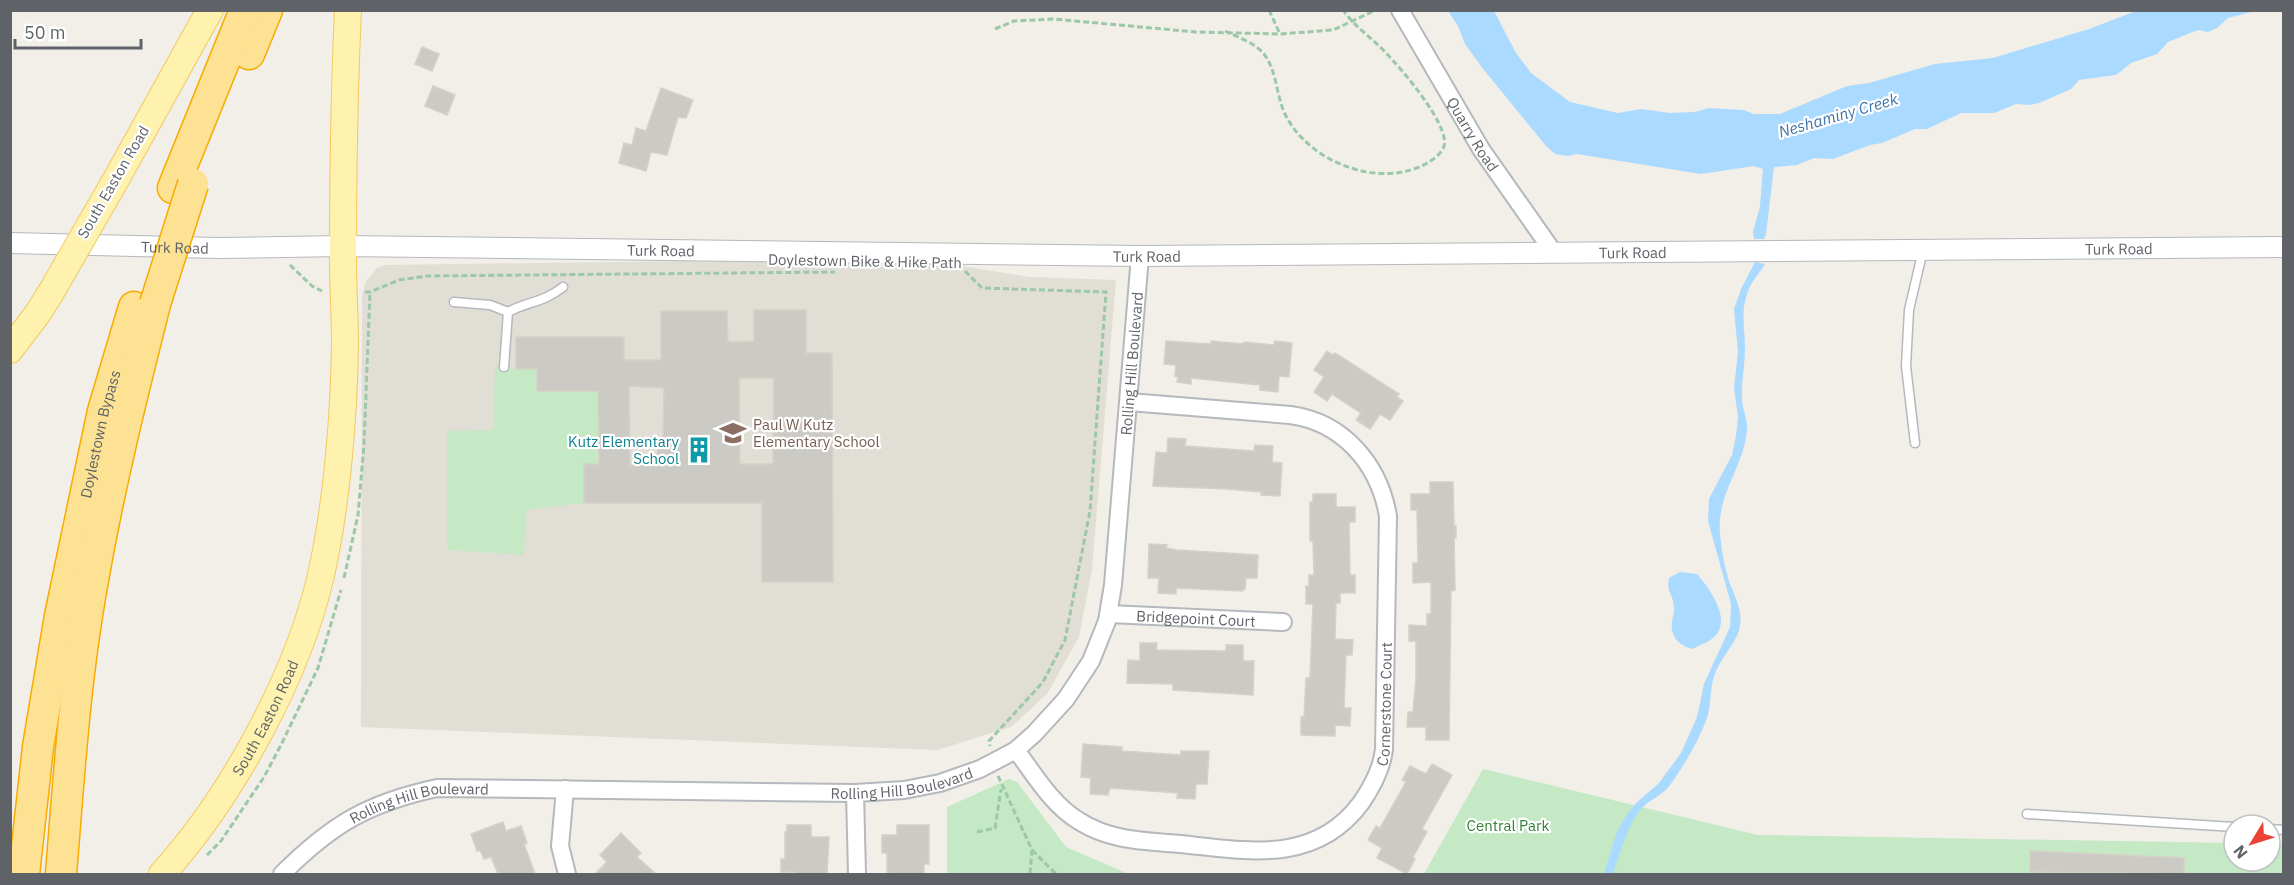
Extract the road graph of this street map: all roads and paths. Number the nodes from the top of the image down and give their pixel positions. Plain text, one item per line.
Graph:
1 (210, 10) edge
2 (245, 10) edge
3 (267, 10) edge
4 (348, 10) edge
5 (1269, 10) edge
6 (1343, 10) edge
7 (1376, 10) edge
8 (1400, 10) edge
9 (1352, 23) junction
10 (994, 29) dead end
11 (1225, 32) junction
12 (1280, 34) junction
13 (183, 186) junction
14 (10, 243) edge
15 (343, 246) junction
16 (2283, 247) edge
17 (1923, 250) junction
18 (1554, 253) junction
19 (1140, 256) junction
20 (286, 263) dead end
21 (955, 271) dead end
22 (836, 272) dead end
23 (563, 287) dead end
24 (343, 291) junction
25 (454, 302) dead end
26 (144, 305) junction
27 (508, 312) junction
28 (10, 350) edge
29 (504, 367) dead end
30 (1129, 402) junction
31 (1916, 443) dead end
32 (1109, 614) junction
33 (1283, 622) dead end
34 (1016, 750) junction
35 (993, 762) junction
36 (1001, 787) junction
37 (565, 789) junction
38 (855, 793) junction
39 (2026, 814) dead end
40 (2222, 826) edge
41 (977, 832) dead end
42 (1032, 850) junction
43 (24, 874) edge
44 (61, 874) edge
45 (162, 874) edge
46 (282, 874) edge
47 (567, 874) edge
48 (856, 874) edge
49 (1030, 874) edge
50 (1056, 874) edge

1 - 28 main road, South Easton Road, bridge
2 - 13 highway, Doylestown Bypass
3 - 13 highway, Doylestown Bypass
4 - 15 main road
5 - 12 path
6 - 9 path
7 - 9 path
8 - 18 street, Quarry Road
9 - 11 path
9 - 12 path
10 - 11 path
11 - 12 path
13 - 26 highway, Doylestown Bypass, bridge
14 - 15 street, Turk Road
15 - 19 street, Turk Road
15 - 24 main road, South Easton Road
16 - 17 street, Turk Road
17 - 18 street, Turk Road
17 - 31 lane
18 - 19 street, Turk Road
19 - 30 street, Rolling Hill Boulevard
20 - 24 path, Doylestown Bike & Hike Path
21 - 35 path, Doylestown Bike & Hike Path
22 - 24 path, Doylestown Bike & Hike Path
23 - 27 lane
24 - 45 main road, South Easton Road
25 - 27 lane
26 - 43 highway, Doylestown Bypass
26 - 44 highway, Doylestown Bypass
27 - 29 lane
30 - 32 street, Rolling Hill Boulevard
30 - 34 street, Cornerstone Court
32 - 33 street, Bridgepoint Court
32 - 34 street, Rolling Hill Boulevard
34 - 35 street, Rolling Hill Boulevard
35 - 36 path, Doylestown Bike & Hike Path
35 - 38 street, Rolling Hill Boulevard
36 - 41 path
36 - 42 path, Doylestown Bike & Hike Path
37 - 38 street, Rolling Hill Boulevard
37 - 46 street, Rolling Hill Boulevard
37 - 47 street
38 - 48 street
39 - 40 lane
42 - 49 path
42 - 50 path

